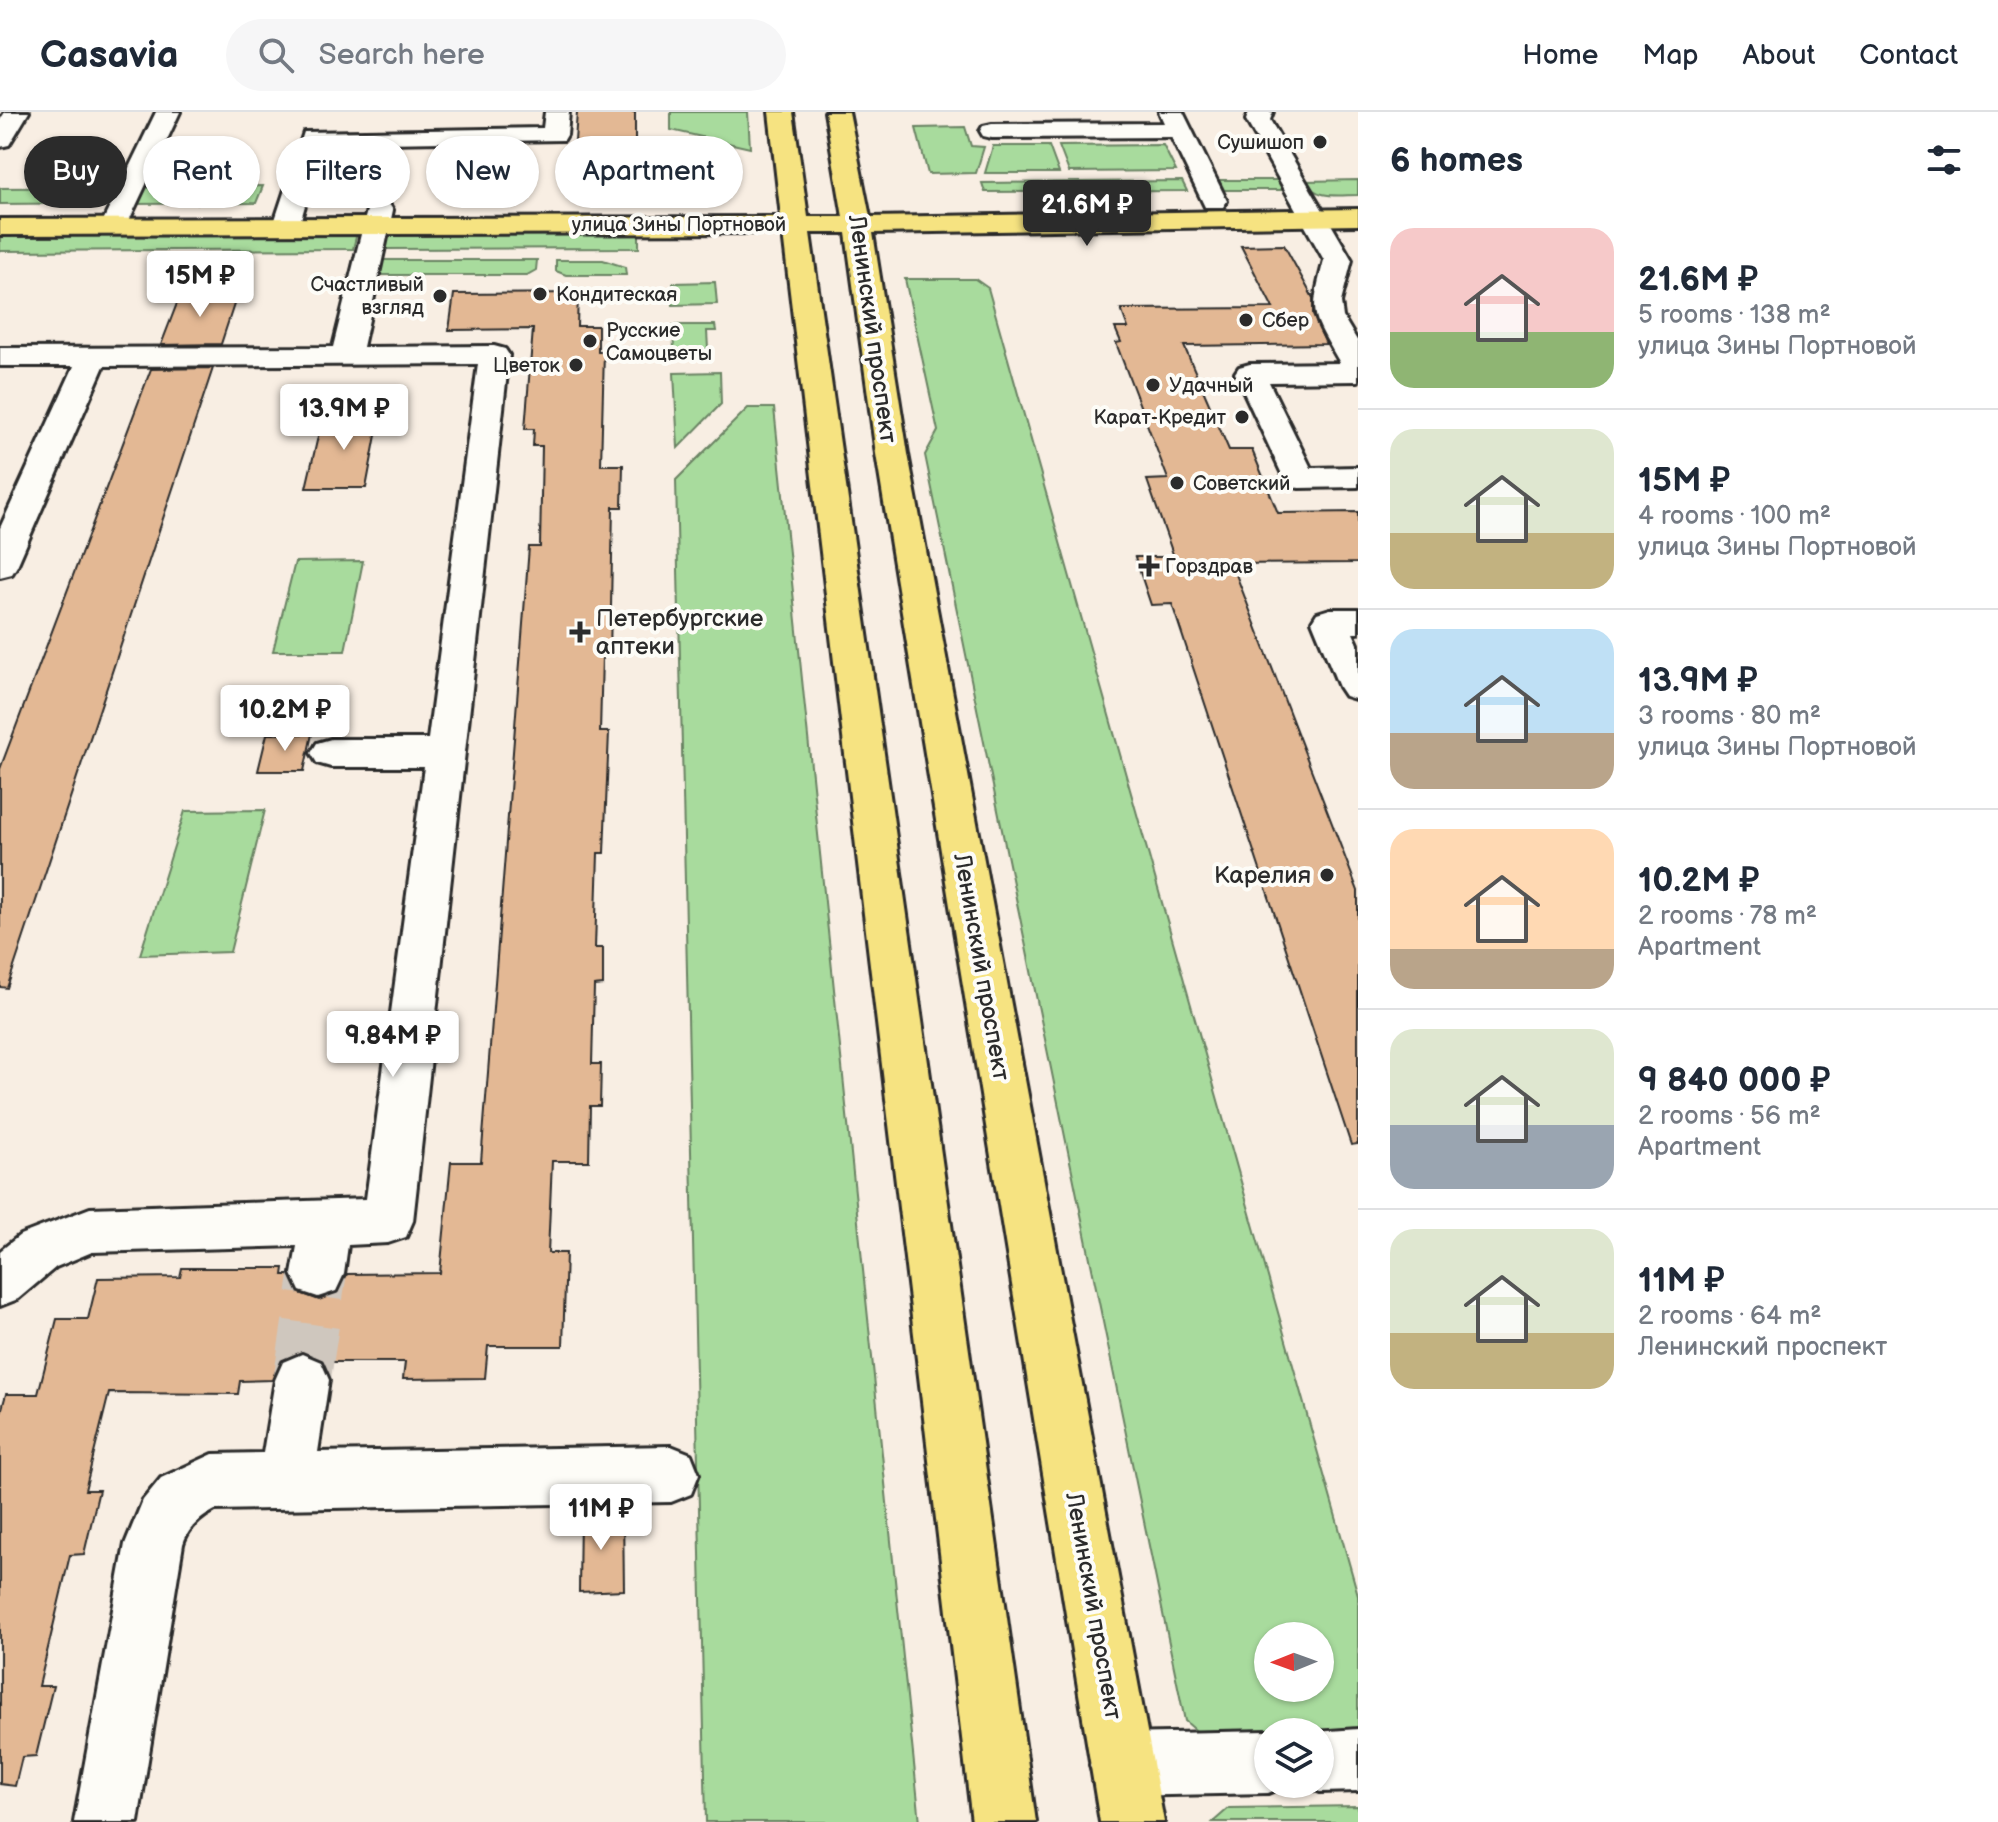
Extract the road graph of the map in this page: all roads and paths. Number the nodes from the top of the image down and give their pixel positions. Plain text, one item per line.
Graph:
1 (17, 112) edge
2 (168, 112) edge
3 (557, 112) edge
4 (781, 112) edge
5 (837, 112) edge
6 (1261, 112) edge
7 (1175, 121) edge
8 (992, 131) dead end
9 (0, 140) edge
10 (1214, 201) junction
11 (1358, 202) edge
12 (1309, 210) junction
13 (0, 212) edge
14 (795, 215) junction
15 (856, 215) junction
16 (1358, 217) edge
17 (289, 218) junction
18 (378, 218) junction
19 (117, 219) junction
20 (0, 227) edge
21 (93, 356) junction
22 (346, 356) junction
23 (0, 357) edge
24 (1358, 371) edge
25 (1358, 477) edge
26 (0, 566) edge
27 (1358, 621) edge
28 (1358, 687) edge
29 (331, 753) dead end
30 (446, 753) junction
31 (326, 1223) junction
32 (318, 1274) tunnel mouth
33 (0, 1282) edge
34 (302, 1380) tunnel mouth
35 (671, 1474) dead end
36 (286, 1480) junction
37 (1358, 1760) edge
38 (1334, 1761) edge
39 (1254, 1765) edge
40 (1126, 1793) edge
41 (106, 1822) edge
42 (1004, 1822) edge

1 - 9 lane
2 - 19 lane
3 - 17 lane
4 - 14 main road
5 - 15 main road, Ленинский проспект
6 - 12 lane
7 - 8 lane
7 - 10 lane
10 - 12 main road, улица Зины Портновой
10 - 15 main road, улица Зины Портновой
11 - 12 main road, улица Зины Портновой
12 - 15 main road, улица Зины Портновой
12 - 16 main road, улица Зины Портновой
12 - 24 lane
13 - 19 main road, улица Зины Портновой
14 - 15 main road, улица Зины Портновой
14 - 18 main road, улица Зины Портновой
14 - 42 main road
15 - 40 main road, Ленинский проспект
17 - 18 main road, улица Зины Портновой
17 - 19 main road, улица Зины Портновой
18 - 22 lane
19 - 20 main road, улица Зины Портновой
21 - 22 lane
21 - 23 lane
21 - 26 lane
22 - 30 lane
24 - 25 lane
27 - 28 lane
29 - 30 lane
30 - 31 lane
31 - 32 lane
31 - 33 lane
34 - 36 lane
35 - 36 lane
36 - 41 lane
37 - 38 lane
39 - 40 lane

